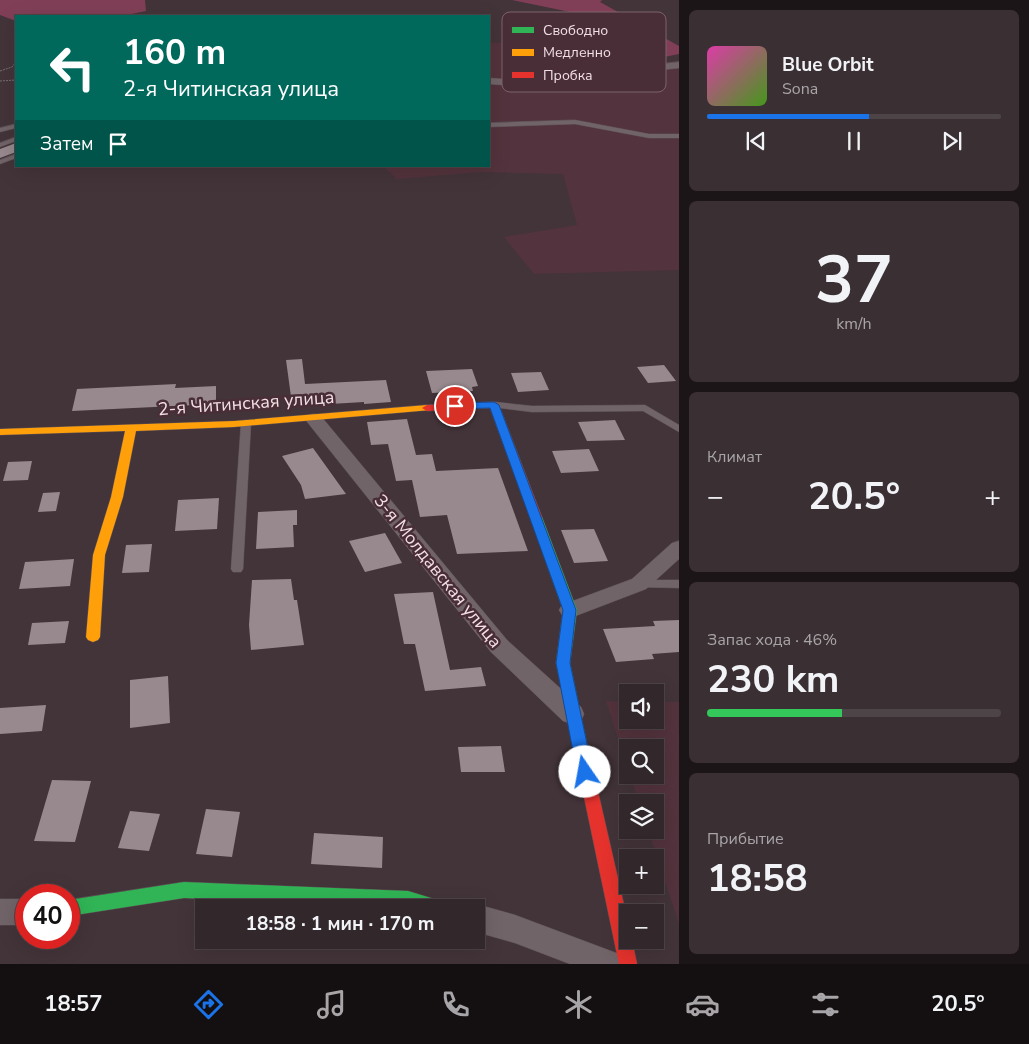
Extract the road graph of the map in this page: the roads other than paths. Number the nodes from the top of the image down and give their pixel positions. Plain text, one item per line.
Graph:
1 (679, 65) edge
2 (666, 66) edge
3 (490, 124) edge
4 (15, 126) edge
5 (0, 130) edge
6 (679, 136) edge
7 (15, 140) edge
8 (0, 145) edge
9 (15, 156) edge
10 (0, 162) edge
11 (494, 405) junction
12 (314, 419) junction
13 (246, 423) junction
14 (131, 428) junction
15 (679, 429) edge
16 (0, 432) edge
17 (679, 548) edge
18 (237, 569) dead end
19 (639, 584) junction
20 (679, 584) edge
21 (570, 610) junction
22 (93, 637) dead end
23 (572, 714) junction
24 (408, 899) edge
25 (80, 906) edge
26 (0, 912) edge
27 (15, 912) edge
28 (485, 921) edge
29 (608, 964) edge
30 (628, 964) edge

1 - 2 street
3 - 6 lane
4 - 5 lane
7 - 8 lane
9 - 10 lane
11 - 12 street, 2-я Читинская улица
11 - 15 lane
11 - 21 street
12 - 13 street, 2-я Читинская улица
12 - 23 street, 3-я Молдавская улица
13 - 14 street, 2-я Читинская улица
13 - 18 lane
14 - 16 street, 2-я Читинская улица
14 - 22 street
17 - 19 street
19 - 20 lane
19 - 21 street
21 - 23 street
23 - 30 street
24 - 25 street
26 - 27 street
28 - 29 street

